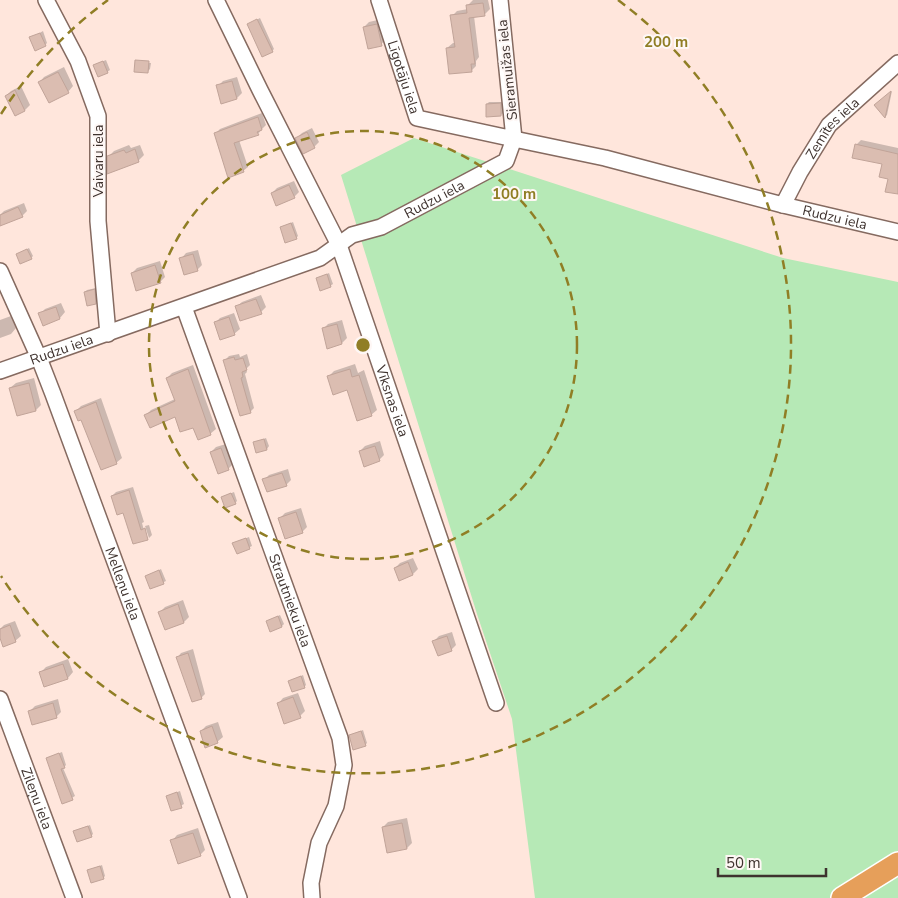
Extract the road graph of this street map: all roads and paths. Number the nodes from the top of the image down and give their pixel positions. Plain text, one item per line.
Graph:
1 (46, 0) edge
2 (216, 0) edge
3 (380, 0) edge
4 (500, 0) edge
5 (897, 65) edge
6 (514, 139) junction
7 (783, 205) junction
8 (898, 232) edge
9 (338, 245) junction
10 (0, 271) edge
11 (184, 307) junction
12 (108, 334) junction
13 (39, 358) junction
14 (0, 371) edge
15 (0, 699) edge
16 (496, 703) dead end
17 (898, 863) edge
18 (74, 898) edge
19 (240, 898) edge
20 (312, 898) edge
21 (842, 898) edge

1 - 12 street, Vaivaru iela
2 - 9 street, Vīksnas iela
3 - 6 street, Līgotāju iela
4 - 6 street, Sieramuižas iela
5 - 7 street, Zemītes iela
6 - 7 street, Rudzu iela
6 - 9 street, Rudzu iela
7 - 8 street, Rudzu iela
9 - 11 street, Rudzu iela
9 - 16 street, Vīksnas iela
10 - 13 street, Melleņu iela
11 - 12 street, Rudzu iela
11 - 20 street, Strautnieku iela
12 - 13 street, Rudzu iela
13 - 14 street, Rudzu iela
13 - 19 street, Melleņu iela
15 - 18 street, Zileņu iela
17 - 21 highway

